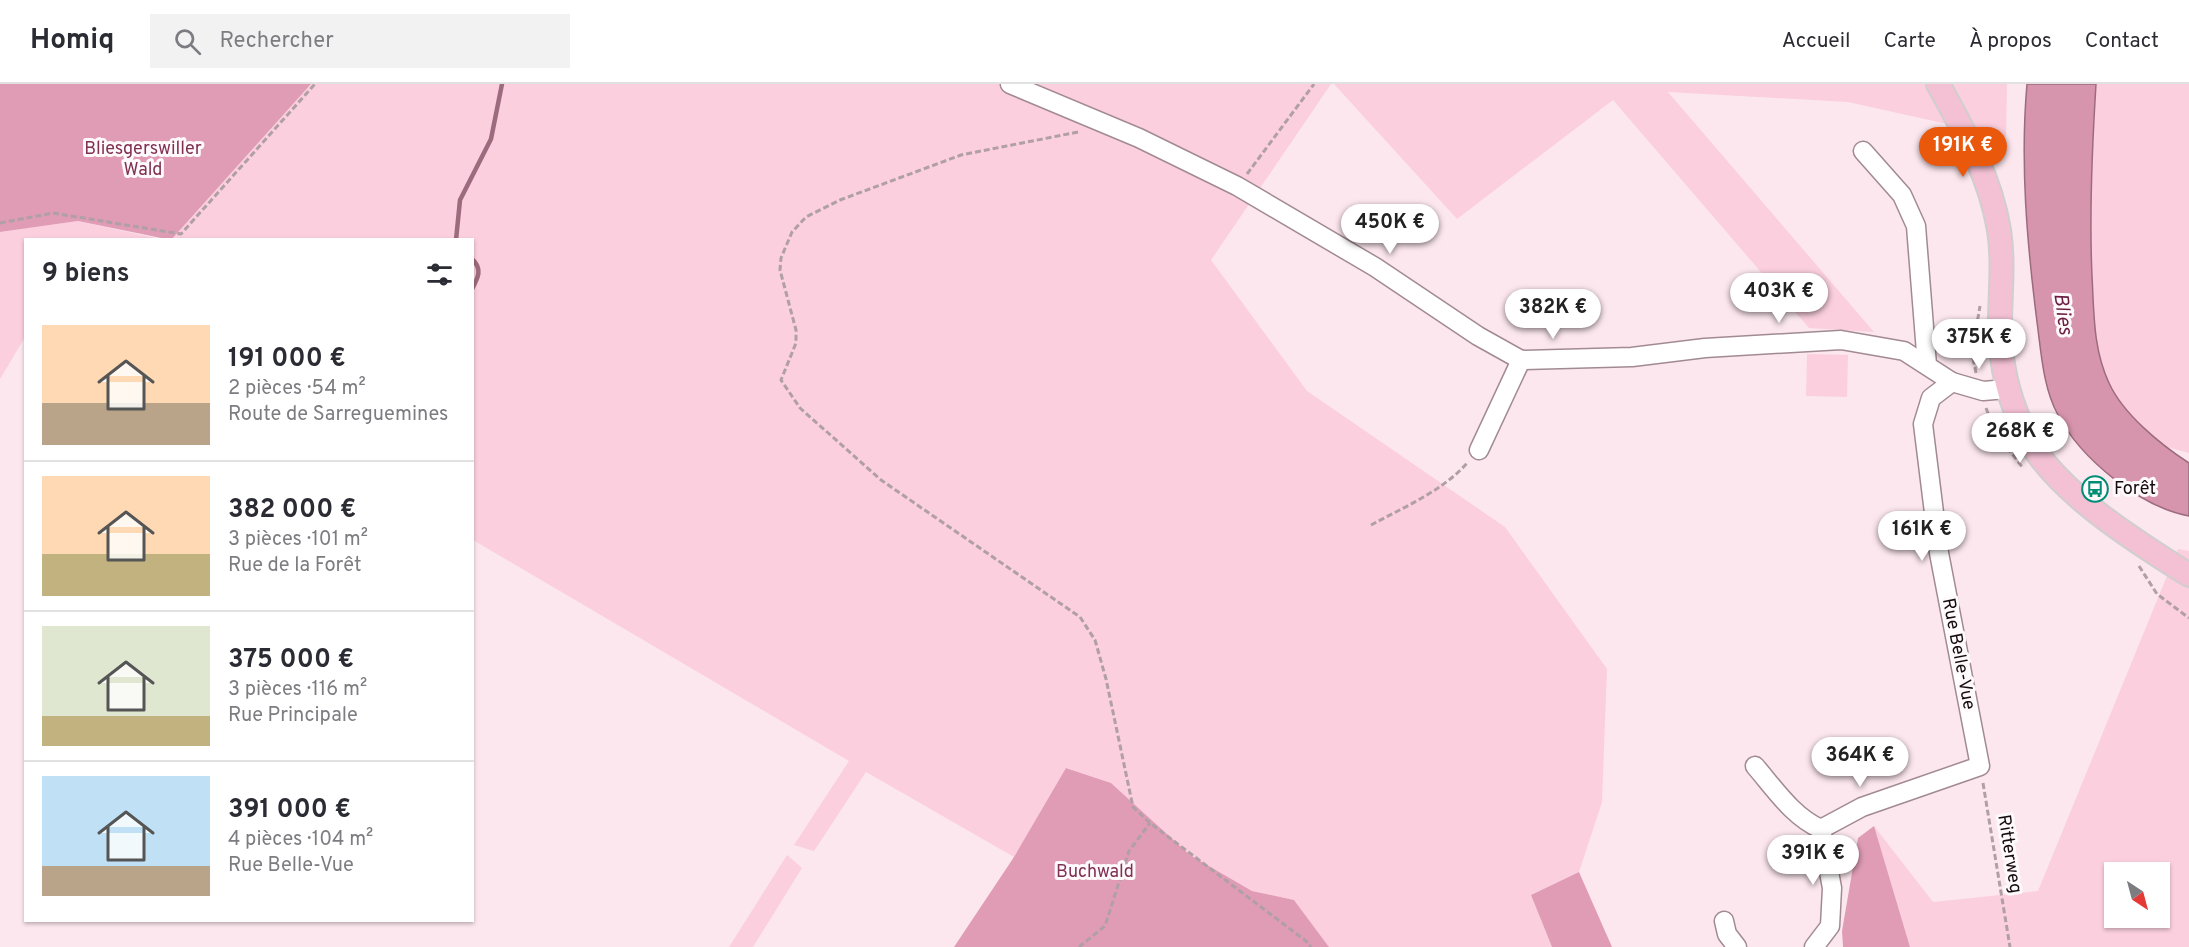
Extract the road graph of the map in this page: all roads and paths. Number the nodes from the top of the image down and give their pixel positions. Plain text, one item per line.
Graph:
1 (315, 84) edge
2 (1010, 84) edge
3 (1314, 84) edge
4 (1938, 84) edge
5 (1106, 126) junction
6 (1863, 151) dead end
7 (1237, 186) junction
8 (0, 223) edge
9 (1521, 360) junction
10 (1927, 365) junction
11 (1952, 382) junction
12 (2007, 389) junction
13 (1479, 450) joint
14 (1371, 525) dead end
15 (2189, 575) edge
16 (1755, 766) dead end
17 (1980, 766) junction
18 (1150, 824) junction
19 (1821, 829) junction
20 (1724, 921) dead end
21 (1079, 947) edge
22 (1311, 947) edge
23 (1737, 947) edge
24 (1814, 947) edge
25 (2010, 947) edge

1 - 8 path
2 - 5 street
3 - 7 path
4 - 12 main road
5 - 7 street
5 - 18 path
6 - 10 street
7 - 9 street
9 - 10 street
9 - 13 street
10 - 11 street
11 - 12 street
11 - 17 street, Rue Belle-Vue
12 - 15 main road
13 - 14 path
16 - 19 street
17 - 19 street
17 - 25 path, Ritterweg
18 - 21 path
18 - 22 path
19 - 24 street
20 - 23 street

